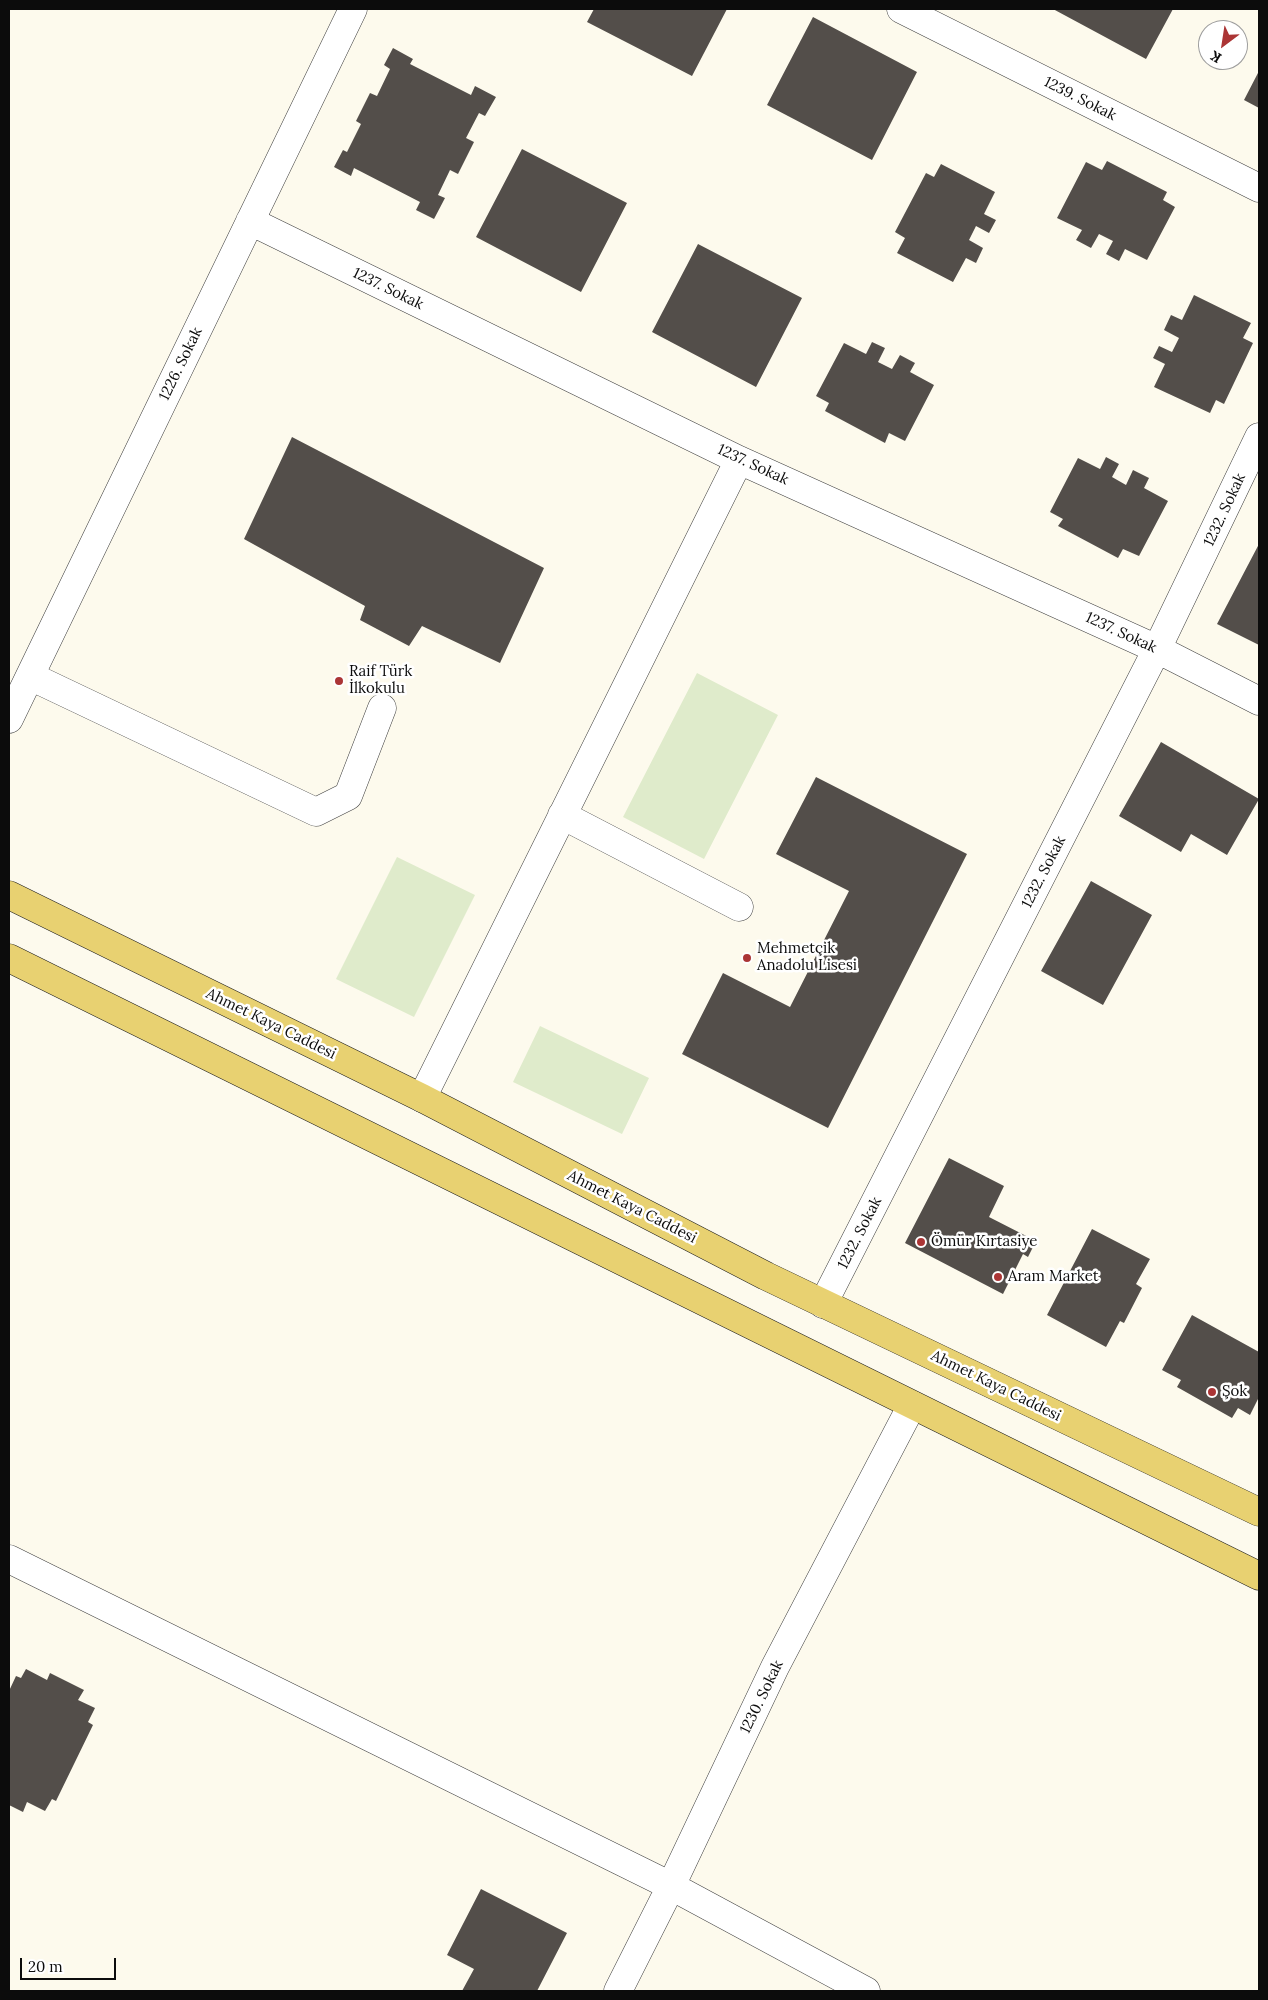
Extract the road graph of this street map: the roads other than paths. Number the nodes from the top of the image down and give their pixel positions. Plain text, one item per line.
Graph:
1 (353, 9) edge
2 (900, 9) edge
3 (1259, 188) edge
4 (250, 222) junction
5 (1259, 437) edge
6 (739, 460) junction
7 (1157, 650) junction
8 (30, 676) junction
9 (1259, 701) edge
10 (382, 708) dead end
11 (9, 719) edge
12 (562, 815) junction
13 (9, 895) edge
14 (739, 907) dead end
15 (9, 958) edge
16 (422, 1098) junction
17 (823, 1304) junction
18 (912, 1405) junction
19 (1259, 1512) edge
20 (9, 1559) edge
21 (1259, 1576) edge
22 (671, 1886) junction
23 (618, 1991) edge
24 (866, 1991) edge

1 - 4 street, 1226. Sokak
2 - 3 street, 1239. Sokak
4 - 6 street, 1237. Sokak
4 - 8 street, 1226. Sokak
5 - 7 street, 1232. Sokak
6 - 7 street, 1237. Sokak
6 - 12 street
7 - 9 street, 1237. Sokak
7 - 17 street, 1232. Sokak
8 - 10 street
8 - 11 street, 1226. Sokak
12 - 14 street
12 - 16 street
13 - 16 main road, Ahmet Kaya Caddesi
15 - 18 main road
16 - 17 main road, Ahmet Kaya Caddesi
17 - 19 main road, Ahmet Kaya Caddesi
18 - 21 main road
18 - 22 street, 1230. Sokak
20 - 22 street
22 - 23 street, 1230. Sokak
22 - 24 street

